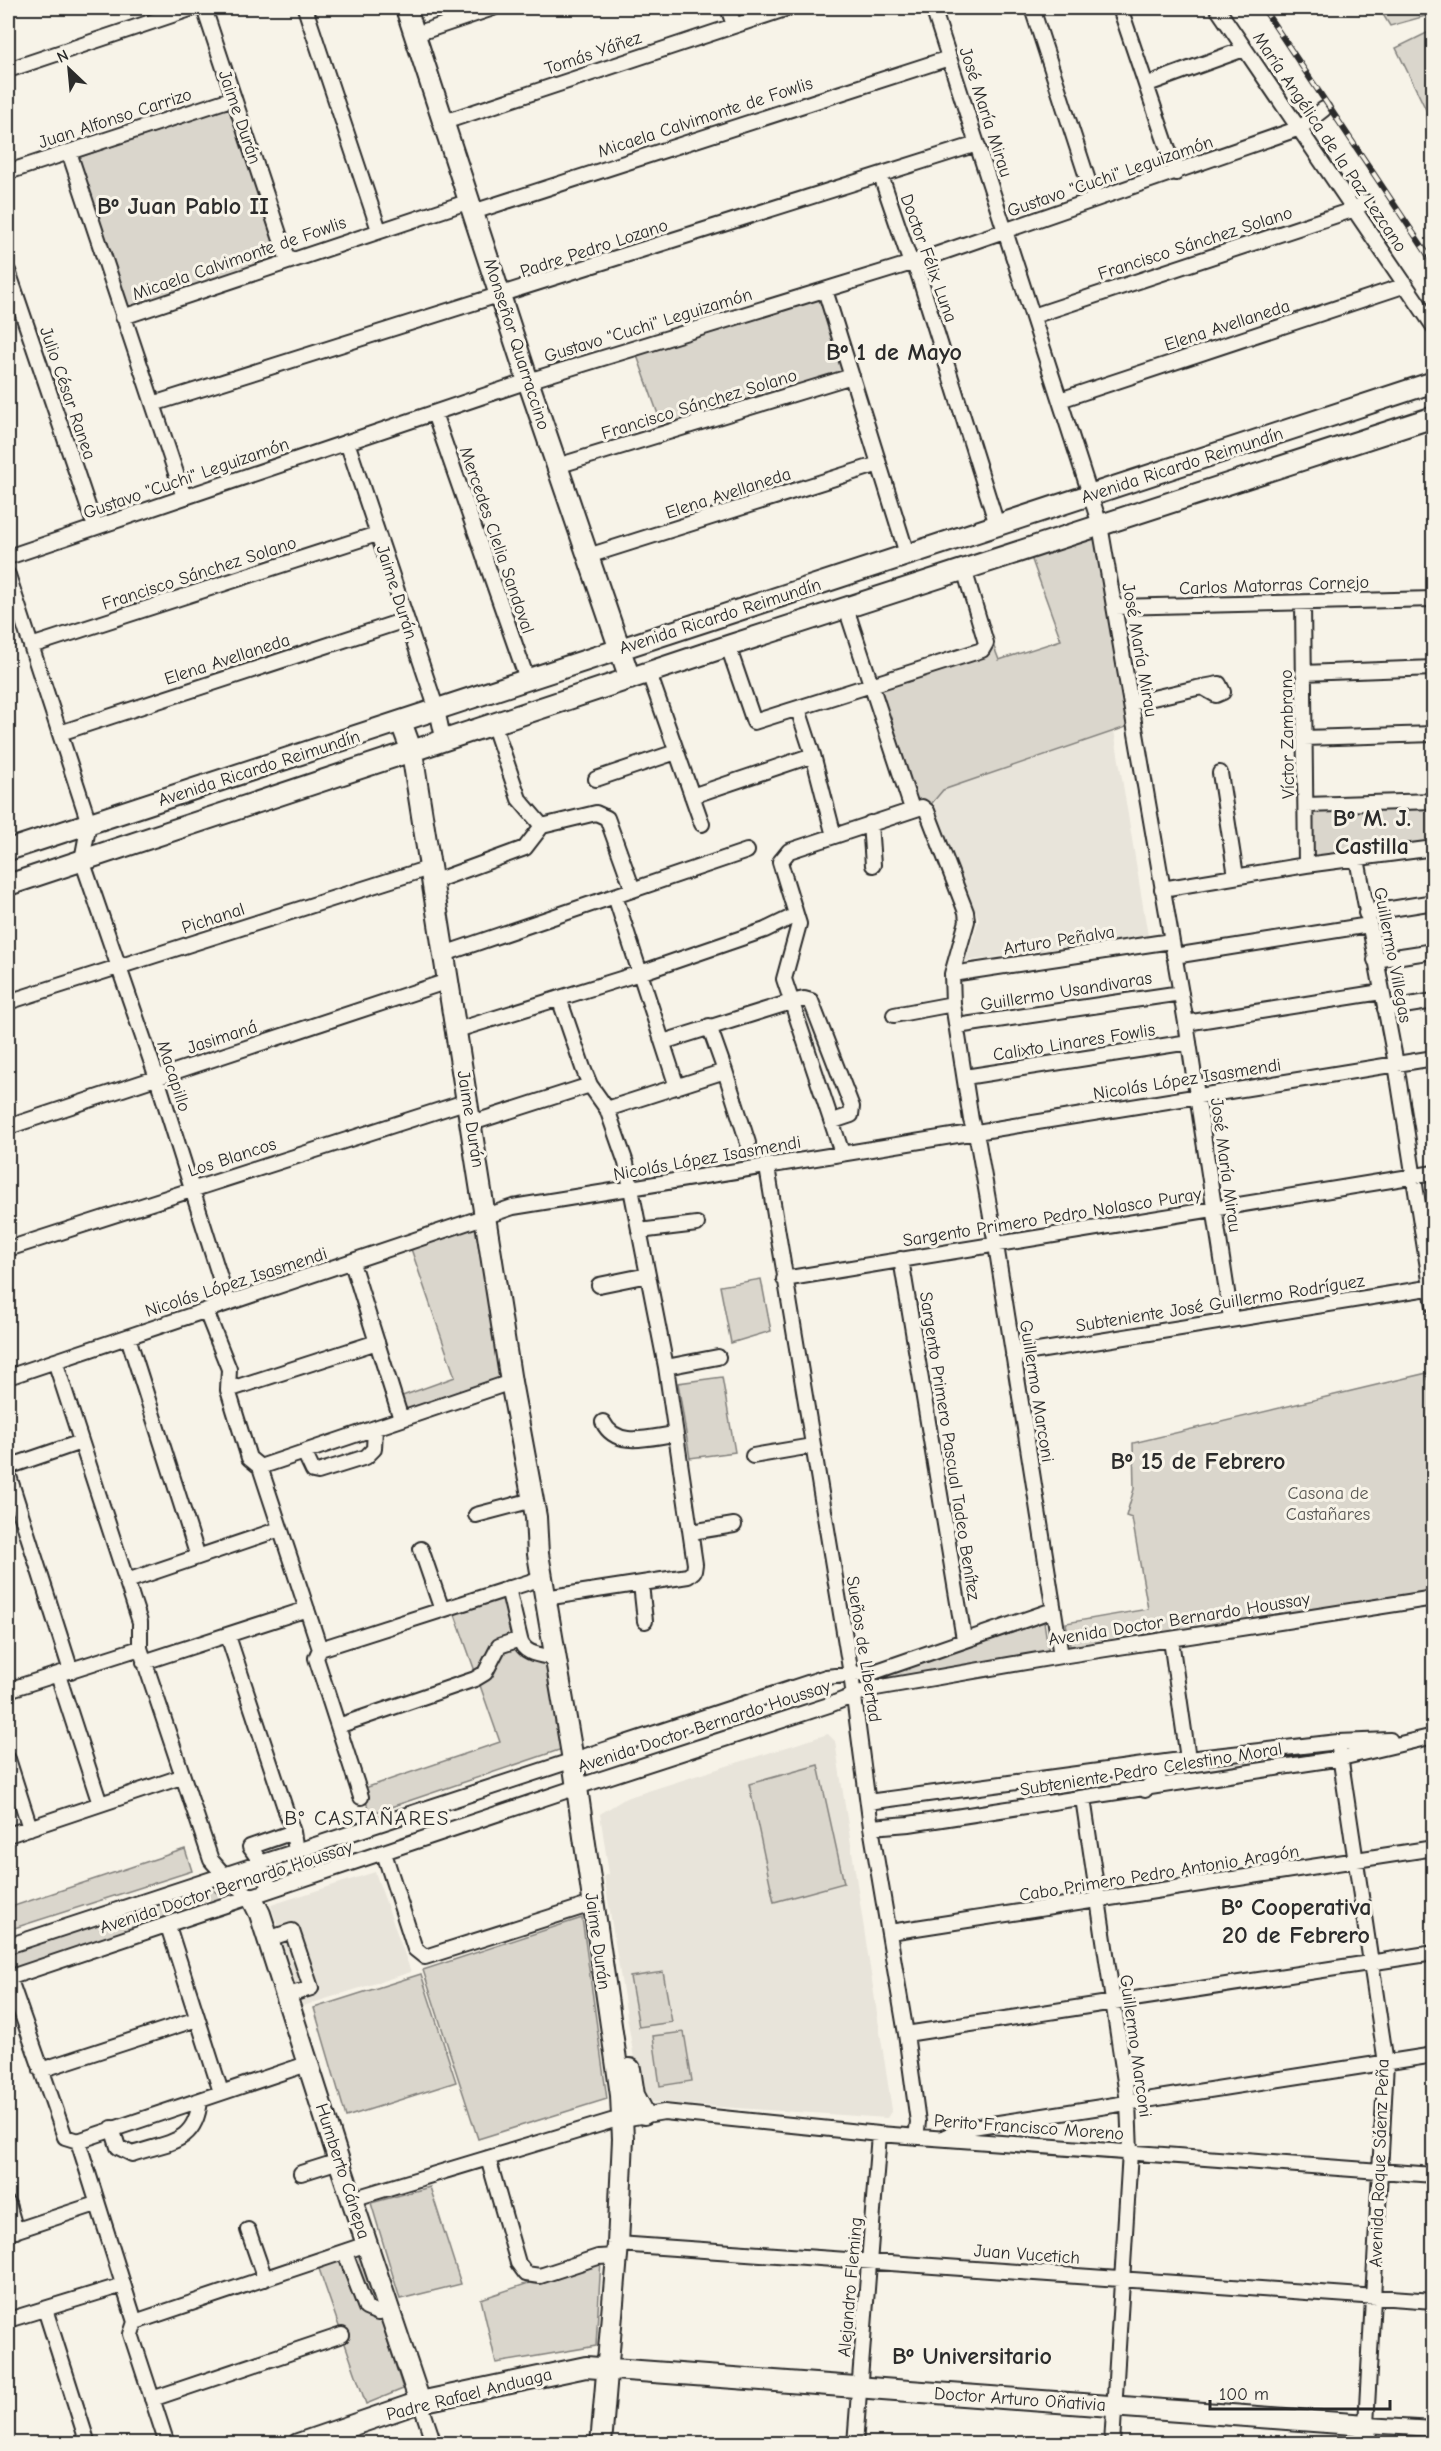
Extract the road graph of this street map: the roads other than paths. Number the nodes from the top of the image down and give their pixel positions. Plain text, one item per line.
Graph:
1 (193, 8) edge
2 (204, 8) edge
3 (305, 8) edge
4 (406, 8) edge
5 (493, 8) edge
6 (728, 8) edge
7 (788, 8) edge
8 (933, 8) edge
9 (1032, 8) edge
10 (1120, 8) edge
11 (1217, 8) edge
12 (734, 25) junction
13 (416, 34) junction
14 (1244, 49) junction
15 (949, 57) junction
16 (8, 70) edge
17 (1148, 84) junction
18 (234, 98) junction
19 (1323, 109) dead end
20 (444, 122) junction
21 (1300, 128) junction
22 (977, 144) junction
23 (69, 152) junction
24 (8, 172) edge
25 (1176, 173) junction
26 (881, 176) junction
27 (1094, 199) junction
28 (1360, 205) junction
29 (471, 206) junction
30 (379, 230) junction
31 (1005, 231) junction
32 (288, 261) junction
33 (912, 263) junction
34 (8, 271) edge
35 (1406, 285) junction
36 (825, 290) junction
37 (501, 296) junction
38 (1033, 316) junction
39 (123, 317) junction
40 (1434, 327) edge
41 (852, 376) junction
42 (528, 381) junction
43 (1434, 382) edge
44 (1060, 400) junction
45 (153, 404) junction
46 (434, 413) junction
47 (1434, 417) edge
48 (347, 442) junction
49 (879, 464) junction
50 (557, 466) junction
51 (1092, 495) junction
52 (184, 497) junction
53 (997, 525) junction
54 (1100, 525) junction
55 (95, 527) junction
56 (377, 534) junction
57 (907, 554) junction
58 (588, 556) junction
59 (8, 557) edge
60 (964, 569) junction
61 (8, 575) edge
62 (1434, 598) edge
63 (1303, 603) junction
64 (1115, 607) junction
65 (846, 608) junction
66 (405, 620) junction
67 (31, 646) junction
68 (728, 646) junction
69 (619, 649) junction
70 (1434, 668) edge
71 (650, 673) junction
72 (1303, 673) junction
73 (526, 679) junction
74 (630, 680) junction
75 (873, 684) junction
76 (1202, 687) dead end
77 (1131, 703) junction
78 (798, 709) junction
79 (437, 711) junction
80 (401, 722) junction
81 (494, 726) junction
82 (60, 733) junction
83 (1434, 735) edge
84 (1304, 738) junction
85 (444, 742) junction
86 (412, 752) junction
87 (676, 752) junction
88 (813, 755) junction
89 (1220, 773) dead end
90 (596, 778) dead end
91 (692, 796) junction
92 (1434, 801) edge
93 (1306, 805) junction
94 (912, 809) junction
95 (89, 822) junction
96 (870, 823) junction
97 (702, 824) dead end
98 (542, 826) junction
99 (834, 836) junction
100 (1434, 848) edge
101 (8, 850) edge
102 (747, 851) dead end
103 (1357, 859) junction
104 (82, 860) junction
105 (873, 865) dead end
106 (1306, 865) junction
107 (430, 875) junction
108 (1236, 876) junction
109 (8, 885) edge
110 (1161, 889) junction
111 (633, 891) junction
112 (615, 896) junction
113 (1434, 902) edge
114 (796, 915) junction
115 (1368, 920) junction
116 (1171, 941) junction
117 (1434, 951) edge
118 (444, 954) junction
119 (1174, 956) junction
120 (1375, 960) junction
121 (117, 967) junction
122 (640, 973) junction
123 (952, 974) junction
124 (448, 981) junction
125 (1381, 992) junction
126 (1181, 993) junction
127 (559, 998) junction
128 (1434, 1001) edge
129 (8, 1002) edge
130 (791, 1002) junction
131 (953, 1004) junction
132 (1385, 1010) junction
133 (894, 1015) dead end
134 (1186, 1023) junction
135 (710, 1026) junction
136 (957, 1026) junction
137 (457, 1030) junction
138 (663, 1042) junction
139 (1189, 1042) junction
140 (1434, 1058) edge
141 (1396, 1064) junction
142 (725, 1071) junction
143 (965, 1077) junction
144 (156, 1078) junction
145 (590, 1085) junction
146 (677, 1087) junction
147 (1198, 1095) junction
148 (468, 1101) junction
149 (607, 1109) junction
150 (833, 1121) junction
151 (472, 1124) junction
152 (8, 1127) edge
153 (976, 1132) junction
154 (748, 1143) dead end
155 (842, 1153) junction
156 (767, 1167) junction
157 (1434, 1173) edge
158 (1413, 1177) junction
159 (191, 1188) junction
160 (630, 1190) junction
161 (1214, 1209) junction
162 (486, 1217) junction
163 (697, 1224) dead end
164 (639, 1231) junction
165 (996, 1245) junction
166 (8, 1249) edge
167 (901, 1259) junction
168 (352, 1263) junction
169 (648, 1275) junction
170 (784, 1279) junction
171 (599, 1285) dead end
172 (1432, 1287) edge
173 (228, 1303) junction
174 (1434, 1306) edge
175 (206, 1311) junction
176 (1231, 1318) junction
177 (128, 1337) junction
178 (377, 1342) junction
179 (1013, 1355) junction
180 (718, 1357) dead end
181 (56, 1361) junction
182 (666, 1367) junction
183 (8, 1377) edge
184 (512, 1382) junction
185 (228, 1390) junction
186 (401, 1419) junction
187 (603, 1422) dead end
188 (375, 1428) junction
189 (675, 1434) junction
190 (81, 1442) junction
191 (812, 1446) junction
192 (304, 1452) junction
193 (753, 1456) dead end
194 (8, 1467) edge
195 (260, 1467) junction
196 (8, 1473) edge
197 (535, 1508) junction
198 (476, 1515) dead end
199 (734, 1525) dead end
200 (280, 1529) junction
201 (691, 1532) junction
202 (421, 1549) dead end
203 (198, 1557) junction
204 (127, 1581) junction
205 (641, 1584) junction
206 (508, 1588) junction
207 (548, 1590) junction
208 (1434, 1598) edge
209 (307, 1609) junction
210 (442, 1610) junction
211 (1053, 1610) junction
212 (645, 1621) dead end
213 (228, 1636) junction
214 (520, 1639) junction
215 (964, 1639) junction
216 (1171, 1640) junction
217 (320, 1649) junction
218 (142, 1655) junction
219 (1061, 1656) junction
220 (555, 1658) junction
221 (72, 1671) junction
222 (851, 1674) junction
223 (58, 1675) junction
224 (8, 1690) edge
225 (854, 1695) junction
226 (338, 1726) junction
227 (1434, 1736) edge
228 (1416, 1739) junction
229 (1338, 1742) junction
230 (1341, 1758) junction
231 (8, 1759) edge
232 (577, 1759) junction
233 (1188, 1759) junction
234 (1169, 1762) junction
235 (182, 1777) junction
236 (1012, 1783) junction
237 (580, 1786) junction
238 (1145, 1790) junction
239 (361, 1797) dead end
240 (1083, 1798) junction
241 (868, 1802) junction
242 (100, 1804) junction
243 (1026, 1806) junction
244 (872, 1827) junction
245 (30, 1828) junction
246 (292, 1833) junction
247 (8, 1835) edge
248 (1434, 1848) edge
249 (296, 1851) junction
250 (384, 1853) junction
251 (1355, 1860) junction
252 (262, 1864) junction
253 (224, 1875) junction
254 (270, 1890) junction
255 (252, 1898) junction
256 (1097, 1901) junction
257 (592, 1904) junction
258 (168, 1926) junction
259 (890, 1932) junction
260 (8, 1946) edge
261 (1434, 1953) edge
262 (1370, 1963) junction
263 (8, 1978) edge
264 (1113, 2001) junction
265 (197, 2019) junction
266 (906, 2034) junction
267 (1434, 2055) edge
268 (1386, 2063) junction
269 (307, 2064) junction
270 (41, 2070) junction
271 (221, 2092) junction
272 (200, 2100) junction
273 (1128, 2102) junction
274 (644, 2114) junction
275 (623, 2118) junction
276 (112, 2128) junction
277 (879, 2134) junction
278 (916, 2136) junction
279 (940, 2139) junction
280 (78, 2141) junction
281 (1130, 2152) junction
282 (488, 2158) junction
283 (339, 2160) junction
284 (1382, 2171) junction
285 (301, 2173) dead end
286 (1434, 2175) edge
287 (352, 2199) junction
288 (8, 2204) edge
289 (96, 2204) junction
290 (248, 2230) dead end
291 (12, 2232) edge
292 (367, 2244) junction
293 (617, 2250) junction
294 (345, 2253) junction
295 (870, 2261) junction
296 (265, 2279) junction
297 (1122, 2279) junction
298 (123, 2285) junction
299 (1374, 2297) junction
300 (1434, 2301) edge
301 (45, 2309) junction
302 (390, 2312) junction
303 (8, 2320) edge
304 (135, 2322) junction
305 (342, 2335) dead end
306 (607, 2367) junction
307 (860, 2387) junction
308 (152, 2399) junction
309 (420, 2403) junction
310 (1115, 2406) junction
311 (1434, 2428) edge
312 (1365, 2434) edge
313 (88, 2444) edge
314 (166, 2444) edge
315 (298, 2444) edge
316 (434, 2444) edge
317 (601, 2444) edge
318 (855, 2444) edge
319 (1112, 2444) edge

1 - 16 street
2 - 18 street, Jaime Durán
3 - 30 street
4 - 13 street, Monseñor Quarraccino
5 - 13 street
6 - 12 street
7 - 12 street, Tomás Yáñez
8 - 15 street, José María Mirau
9 - 27 street
10 - 17 street
11 - 14 street, María Angélica de la Paz Lezcano
12 - 20 street, Tomás Yáñez
13 - 20 street, Monseñor Quarraccino
14 - 17 street
14 - 21 street, María Angélica de la Paz Lezcano
15 - 22 street, José María Mirau
15 - 29 street, Micaela Calvimonte de Fowlis
17 - 25 street
18 - 23 street, Juan Alfonso Carrizo
18 - 32 street, Jaime Durán
19 - 21 street, Gustavo "Cuchi" Leguizamón
20 - 29 street, Monseñor Quarraccino
21 - 25 street, Gustavo "Cuchi" Leguizamón
21 - 28 street, María Angélica de la Paz Lezcano
22 - 26 street, Padre Pedro Lozano
22 - 31 street, José María Mirau
23 - 24 street, Juan Alfonso Carrizo
23 - 39 street
25 - 27 street, Gustavo "Cuchi" Leguizamón
26 - 33 street, Doctor Félix Luna
26 - 37 street, Padre Pedro Lozano
27 - 31 street, Gustavo "Cuchi" Leguizamón
28 - 35 street, María Angélica de la Paz Lezcano
28 - 38 street, Francisco Sánchez Solano
29 - 30 street, Micaela Calvimonte de Fowlis
29 - 37 street, Monseñor Quarraccino
30 - 32 street, Micaela Calvimonte de Fowlis
31 - 33 street, Gustavo "Cuchi" Leguizamón
31 - 38 street, José María Mirau
32 - 39 street, Micaela Calvimonte de Fowlis
33 - 36 street, Gustavo "Cuchi" Leguizamón
33 - 53 street, Doctor Félix Luna
34 - 55 street, Julio César Ranea
35 - 40 street, María Angélica de la Paz Lezcano
35 - 44 street, Elena Avellaneda
36 - 41 street
36 - 42 street, Gustavo "Cuchi" Leguizamón
37 - 42 street, Monseñor Quarraccino
37 - 45 street, Padre Pedro Lozano
38 - 44 street, José María Mirau
39 - 45 street
41 - 49 street
41 - 50 street, Francisco Sánchez Solano
42 - 46 street, Gustavo "Cuchi" Leguizamón
42 - 50 street, Monseñor Quarraccino
43 - 51 street, Avenida Ricardo Reimundín
44 - 51 street, José María Mirau
45 - 52 street
46 - 48 street, Gustavo "Cuchi" Leguizamón
46 - 73 street, Mercedes Clelia Sandoval
47 - 54 street, Avenida Ricardo Reimundín
48 - 52 street, Gustavo "Cuchi" Leguizamón
48 - 56 street, Jaime Durán
49 - 57 street
49 - 58 street, Elena Avellaneda
50 - 58 street, Monseñor Quarraccino
51 - 53 street, Avenida Ricardo Reimundín
51 - 54 street, José María Mirau
52 - 55 street, Gustavo "Cuchi" Leguizamón
53 - 57 street, Avenida Ricardo Reimundín
54 - 60 street, Avenida Ricardo Reimundín
54 - 64 street, José María Mirau
55 - 59 street, Gustavo "Cuchi" Leguizamón
56 - 66 street, Jaime Durán
56 - 67 street, Francisco Sánchez Solano
57 - 69 street, Avenida Ricardo Reimundín
58 - 69 street, Monseñor Quarraccino
60 - 65 street, Avenida Ricardo Reimundín
60 - 75 street
61 - 67 street
62 - 63 street, Carlos Matorras Cornejo
63 - 64 street, Carlos Matorras Cornejo
63 - 72 street, Víctor Zambrano
64 - 77 street, José María Mirau
65 - 68 street, Avenida Ricardo Reimundín
65 - 75 street
66 - 79 street, Jaime Durán
66 - 82 street, Elena Avellaneda
67 - 82 street
68 - 71 street, Avenida Ricardo Reimundín
68 - 78 street
69 - 73 street, Avenida Ricardo Reimundín
69 - 74 street, Monseñor Quarraccino
70 - 72 street
71 - 74 street, Avenida Ricardo Reimundín
71 - 87 street
72 - 84 street, Víctor Zambrano
73 - 79 street, Avenida Ricardo Reimundín
74 - 81 street, Avenida Ricardo Reimundín
75 - 78 street
75 - 94 street
76 - 77 street
77 - 110 street, José María Mirau
78 - 88 street
79 - 80 street, Avenida Ricardo Reimundín
79 - 85 street, Jaime Durán
80 - 86 street, Jaime Durán
80 - 95 street, Avenida Ricardo Reimundín
81 - 85 street, Avenida Ricardo Reimundín
81 - 98 street
82 - 95 street
83 - 84 street
84 - 93 street, Víctor Zambrano
85 - 86 street, Avenida Ricardo Reimundín
86 - 104 street, Avenida Ricardo Reimundín
86 - 107 street, Jaime Durán
87 - 90 street
87 - 91 street
88 - 91 street
88 - 99 street
89 - 108 street
91 - 97 street
92 - 93 street
93 - 106 street, Víctor Zambrano
94 - 96 street
94 - 123 street, Guillermo Marconi
95 - 101 street, Avenida Ricardo Reimundín
95 - 104 street
96 - 99 street
96 - 105 street
98 - 107 street, Pichanal
98 - 111 street
99 - 114 street
100 - 103 street
102 - 111 street
103 - 106 street
103 - 115 street, Guillermo Villegas
104 - 109 street, Avenida Ricardo Reimundín
104 - 121 street, Macapillo
106 - 108 street
107 - 118 street, Jaime Durán
107 - 121 street, Pichanal
108 - 110 street
110 - 116 street, José María Mirau
111 - 112 street
112 - 118 street
112 - 122 street
113 - 115 street
114 - 122 street
114 - 130 street
115 - 119 street
115 - 120 street, Guillermo Villegas
116 - 119 street, José María Mirau
116 - 123 street, Arturo Peñalva
117 - 120 street
118 - 124 street, Jaime Durán
119 - 126 street, José María Mirau
120 - 125 street, Guillermo Villegas
121 - 129 street, Pichanal
121 - 144 street, Macapillo
122 - 127 street
122 - 138 street
123 - 131 street, Guillermo Marconi
124 - 137 street, Jaime Durán
124 - 144 street, Jasimaná
125 - 132 street, Guillermo Villegas
125 - 134 street
126 - 134 street, José María Mirau
126 - 136 street, Guillermo Usandivaras
127 - 137 street
127 - 145 street
128 - 132 street
130 - 135 street
130 - 150 street
130 - 150 street
131 - 133 street
131 - 136 street, Guillermo Marconi
132 - 141 street, Guillermo Villegas
134 - 139 street, José María Mirau
135 - 138 street
135 - 142 street
136 - 143 street, Guillermo Marconi
137 - 148 street, Jaime Durán
138 - 146 street
139 - 143 street, Calixto Linares Fowlis
139 - 147 street, José María Mirau
140 - 141 street, Nicolás López Isasmendi
141 - 147 street, Nicolás López Isasmendi
141 - 158 street, Guillermo Villegas
142 - 146 street
142 - 154 street
143 - 153 street, Guillermo Marconi
144 - 152 street, Jasimaná
144 - 159 street, Macapillo
145 - 149 street
145 - 151 street
146 - 149 street
147 - 153 street, Nicolás López Isasmendi
147 - 161 street, José María Mirau
148 - 151 street, Jaime Durán
148 - 159 street, Los Blancos
149 - 160 street
150 - 155 street
151 - 162 street, Jaime Durán
153 - 155 street, Nicolás López Isasmendi
153 - 165 street, Guillermo Marconi
155 - 156 street, Nicolás López Isasmendi
156 - 160 street, Nicolás López Isasmendi
156 - 170 street, Sueños de Libertad
157 - 158 street, Sargento Primero Pedro Nolasco Puray
158 - 161 street, Sargento Primero Pedro Nolasco Puray
158 - 172 street, Guillermo Villegas
159 - 166 street, Los Blancos
159 - 173 street, Macapillo
160 - 162 street, Nicolás López Isasmendi
160 - 164 street
161 - 165 street, Sargento Primero Pedro Nolasco Puray
161 - 176 street, José María Mirau
162 - 168 street, Nicolás López Isasmendi
162 - 184 street, Jaime Durán
163 - 164 street
164 - 169 street
165 - 167 street, Sargento Primero Pedro Nolasco Puray
165 - 179 street, Guillermo Marconi
167 - 170 street, Sargento Primero Pedro Nolasco Puray
167 - 215 street, Sargento Primero Pascual Tadeo Benítez
168 - 173 street, Nicolás López Isasmendi
168 - 178 street
169 - 171 street
169 - 182 street
170 - 191 street, Sueños de Libertad
172 - 174 street, Guillermo Villegas
172 - 176 street, Subteniente José Guillermo Rodríguez
173 - 175 street, Nicolás López Isasmendi
175 - 177 street, Nicolás López Isasmendi
175 - 185 street
176 - 179 street, Subteniente José Guillermo Rodríguez
177 - 181 street, Nicolás López Isasmendi
177 - 203 street
178 - 185 street
178 - 186 street
179 - 211 street, Guillermo Marconi
180 - 182 street
181 - 183 street, Nicolás López Isasmendi
181 - 190 street
182 - 189 street
184 - 186 street
184 - 197 street, Jaime Durán
185 - 195 street
186 - 188 street
187 - 189 street
188 - 192 street
188 - 192 street
189 - 201 street
190 - 194 street
190 - 204 street
191 - 193 street
191 - 222 street, Sueños de Libertad
192 - 195 street
195 - 200 street
196 - 221 street
197 - 198 street
197 - 207 street, Jaime Durán
199 - 201 street
200 - 203 street
200 - 209 street
201 - 205 street
202 - 210 street
203 - 204 street
204 - 218 street
205 - 207 street
205 - 212 street
206 - 207 street
206 - 210 street
206 - 214 street
207 - 220 street, Jaime Durán
207 - 232 street, Jaime Durán
208 - 216 street, Avenida Doctor Bernardo Houssay
209 - 213 street
209 - 217 street
210 - 217 street
211 - 215 street, Avenida Doctor Bernardo Houssay
211 - 219 street, Guillermo Marconi
213 - 218 street
213 - 246 street
214 - 220 street
214 - 226 street
215 - 222 street, Avenida Doctor Bernardo Houssay
216 - 219 street, Avenida Doctor Bernardo Houssay
216 - 233 street
217 - 226 street
218 - 221 street
218 - 235 street
219 - 225 street, Avenida Doctor Bernardo Houssay
220 - 232 street, Jaime Durán
221 - 223 street
222 - 225 street, Sueños de Libertad
222 - 232 street, Avenida Doctor Bernardo Houssay
223 - 224 street
223 - 242 street
225 - 237 street, Avenida Doctor Bernardo Houssay
225 - 241 street, Sueños de Libertad
226 - 239 street
227 - 228 street, Subteniente Pedro Celestino Moral
228 - 229 street
228 - 230 street, Subteniente Pedro Celestino Moral
229 - 230 street, Avenida Roque Sáenz Peña
229 - 233 street
230 - 238 street, Subteniente Pedro Celestino Moral
230 - 251 street, Avenida Roque Sáenz Peña
231 - 245 street
232 - 237 street, Jaime Durán
232 - 249 street, Avenida Doctor Bernardo Houssay
233 - 234 street
234 - 236 street
234 - 238 street
235 - 242 street
235 - 253 street
236 - 241 street
236 - 243 street
237 - 250 street, Avenida Doctor Bernardo Houssay
237 - 257 street, Jaime Durán
237 - 274 street, Jaime Durán
238 - 240 street, Subteniente Pedro Celestino Moral
240 - 243 street, Subteniente Pedro Celestino Moral
240 - 256 street, Guillermo Marconi
241 - 244 street, Sueños de Libertad
242 - 245 street
243 - 244 street, Subteniente Pedro Celestino Moral
244 - 259 street, Sueños de Libertad
245 - 247 street
246 - 249 street
246 - 252 street
248 - 251 street, Cabo Primero Pedro Antonio Aragón
249 - 252 street, Avenida Doctor Bernardo Houssay
250 - 254 street, Avenida Doctor Bernardo Houssay
250 - 257 street
251 - 256 street, Cabo Primero Pedro Antonio Aragón
251 - 262 street, Avenida Roque Sáenz Peña
252 - 253 street, Avenida Doctor Bernardo Houssay
252 - 254 street
253 - 255 street
253 - 260 street, Avenida Doctor Bernardo Houssay
254 - 255 street, Avenida Doctor Bernardo Houssay
255 - 258 street, Avenida Doctor Bernardo Houssay
255 - 269 street, Humberto Cánepa
256 - 259 street, Cabo Primero Pedro Antonio Aragón
256 - 264 street, Guillermo Marconi
257 - 275 street, Jaime Durán
258 - 263 street, Avenida Doctor Bernardo Houssay
258 - 265 street
259 - 266 street, Sueños de Libertad
261 - 262 street
262 - 264 street
262 - 268 street, Avenida Roque Sáenz Peña
263 - 270 street
264 - 266 street
264 - 273 street, Guillermo Marconi
265 - 270 street
265 - 271 street
266 - 278 street, Sueños de Libertad
267 - 268 street
268 - 273 street
268 - 284 street, Avenida Roque Sáenz Peña
269 - 271 street
269 - 283 street, Humberto Cánepa
270 - 280 street
271 - 272 street
272 - 276 street
272 - 276 street
273 - 279 street
273 - 281 street, Guillermo Marconi
274 - 275 street, Perito Francisco Moreno
274 - 277 street, Perito Francisco Moreno
275 - 282 street, Perito Francisco Moreno
275 - 293 street, Jaime Durán
276 - 280 street
277 - 278 street, Perito Francisco Moreno
277 - 295 street, Alejandro Fleming
278 - 279 street, Perito Francisco Moreno
279 - 281 street, Perito Francisco Moreno
280 - 289 street
281 - 284 street, Perito Francisco Moreno
281 - 297 street, Guillermo Marconi
282 - 287 street, Perito Francisco Moreno
282 - 293 street, Juan Vucetich
283 - 285 street
283 - 287 street, Humberto Cánepa
284 - 286 street, Perito Francisco Moreno
284 - 299 street, Avenida Roque Sáenz Peña
287 - 292 street, Humberto Cánepa
288 - 291 street
289 - 291 street
289 - 298 street
290 - 296 street
292 - 294 street
292 - 302 street, Humberto Cánepa
293 - 295 street, Juan Vucetich
293 - 306 street, Jaime Durán
294 - 296 street
294 - 302 street
295 - 297 street, Juan Vucetich
295 - 307 street, Alejandro Fleming
296 - 304 street
297 - 299 street, Juan Vucetich
297 - 310 street, Guillermo Marconi
298 - 301 street
298 - 304 street
299 - 300 street, Juan Vucetich
299 - 312 street, Avenida Roque Sáenz Peña
301 - 303 street
301 - 313 street
302 - 309 street, Humberto Cánepa
304 - 308 street
305 - 308 street
306 - 307 street, Doctor Arturo Oñativia
306 - 309 street, Padre Rafael Anduaga
306 - 317 street, Jaime Durán
307 - 310 street, Doctor Arturo Oñativia
307 - 318 street, Alejandro Fleming
308 - 314 street
309 - 315 street, Padre Rafael Anduaga
309 - 316 street, Humberto Cánepa
310 - 312 street, Doctor Arturo Oñativia
310 - 319 street, Guillermo Marconi
311 - 312 street, Doctor Arturo Oñativia

